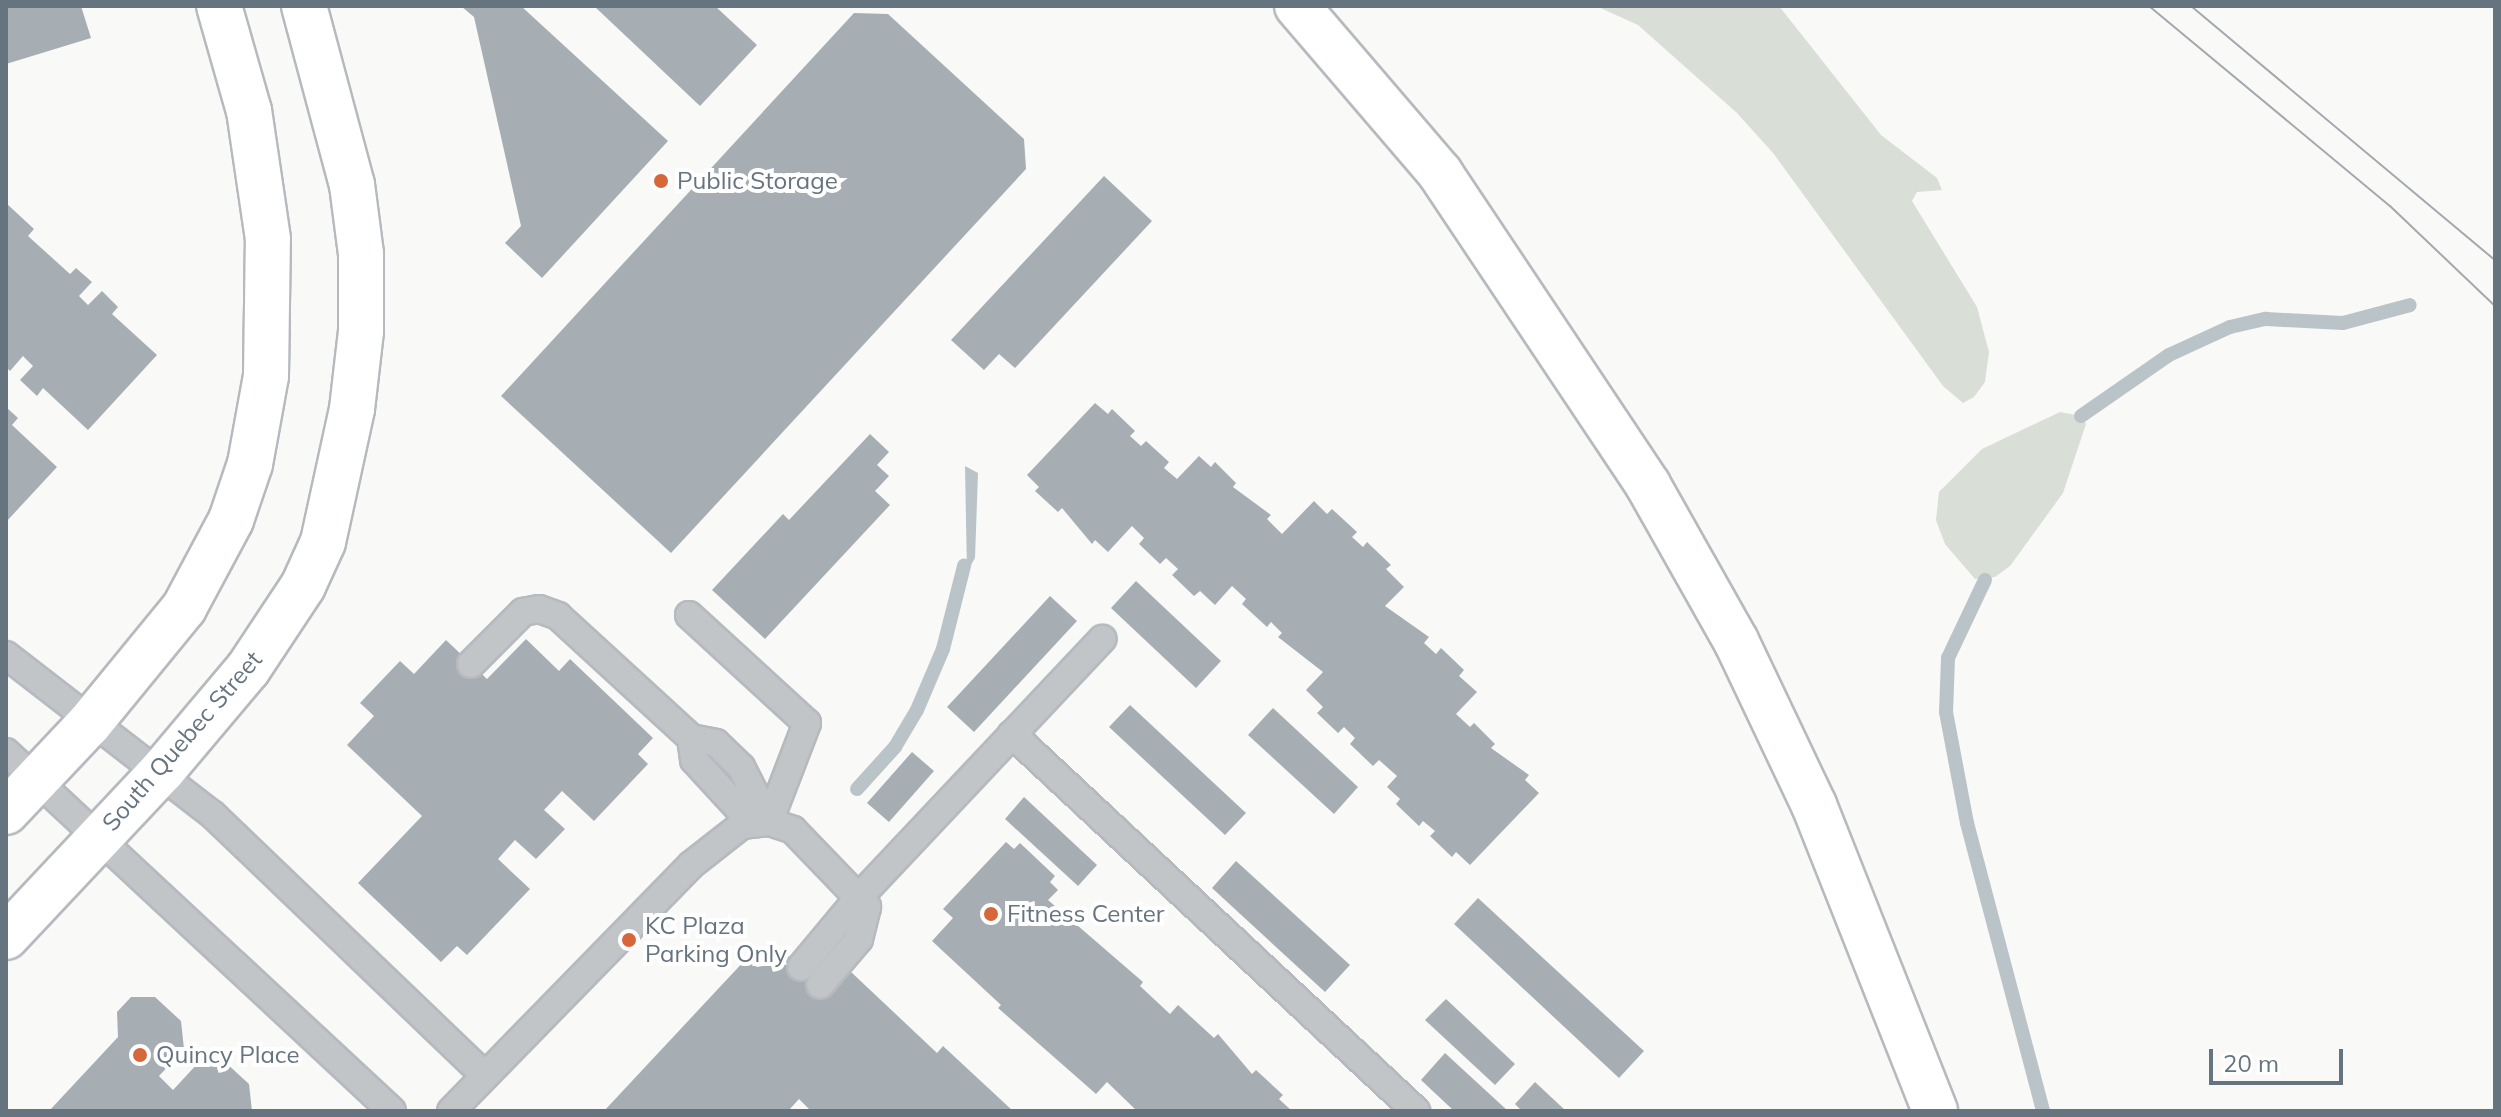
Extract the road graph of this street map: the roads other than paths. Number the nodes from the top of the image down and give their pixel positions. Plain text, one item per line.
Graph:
1 (219, 6) edge
2 (304, 6) edge
3 (1297, 6) edge
4 (689, 615) dead end
5 (1102, 639) dead end
6 (6, 655) edge
7 (471, 664) dead end
8 (89, 724) junction
9 (1012, 734) junction
10 (21, 766) edge
11 (162, 771) junction
12 (6, 812) edge
13 (760, 822) junction
14 (99, 838) junction
15 (861, 895) junction
16 (6, 937) edge
17 (801, 967) dead end
18 (820, 985) dead end
19 (484, 1075) junction
20 (392, 1111) edge
21 (451, 1111) edge
22 (1416, 1111) edge
23 (1935, 1111) edge

1 - 8 main road
2 - 11 main road, South Quebec Street
3 - 23 main road
4 - 13 lane
5 - 9 lane
6 - 8 lane
7 - 13 lane
8 - 10 main road
8 - 11 lane
9 - 15 lane
9 - 22 lane
10 - 12 main road
10 - 14 lane
11 - 14 main road, South Quebec Street
11 - 19 lane
13 - 15 lane
13 - 19 lane
14 - 16 main road, South Quebec Street
14 - 20 lane
15 - 17 lane
15 - 18 lane
19 - 21 lane

